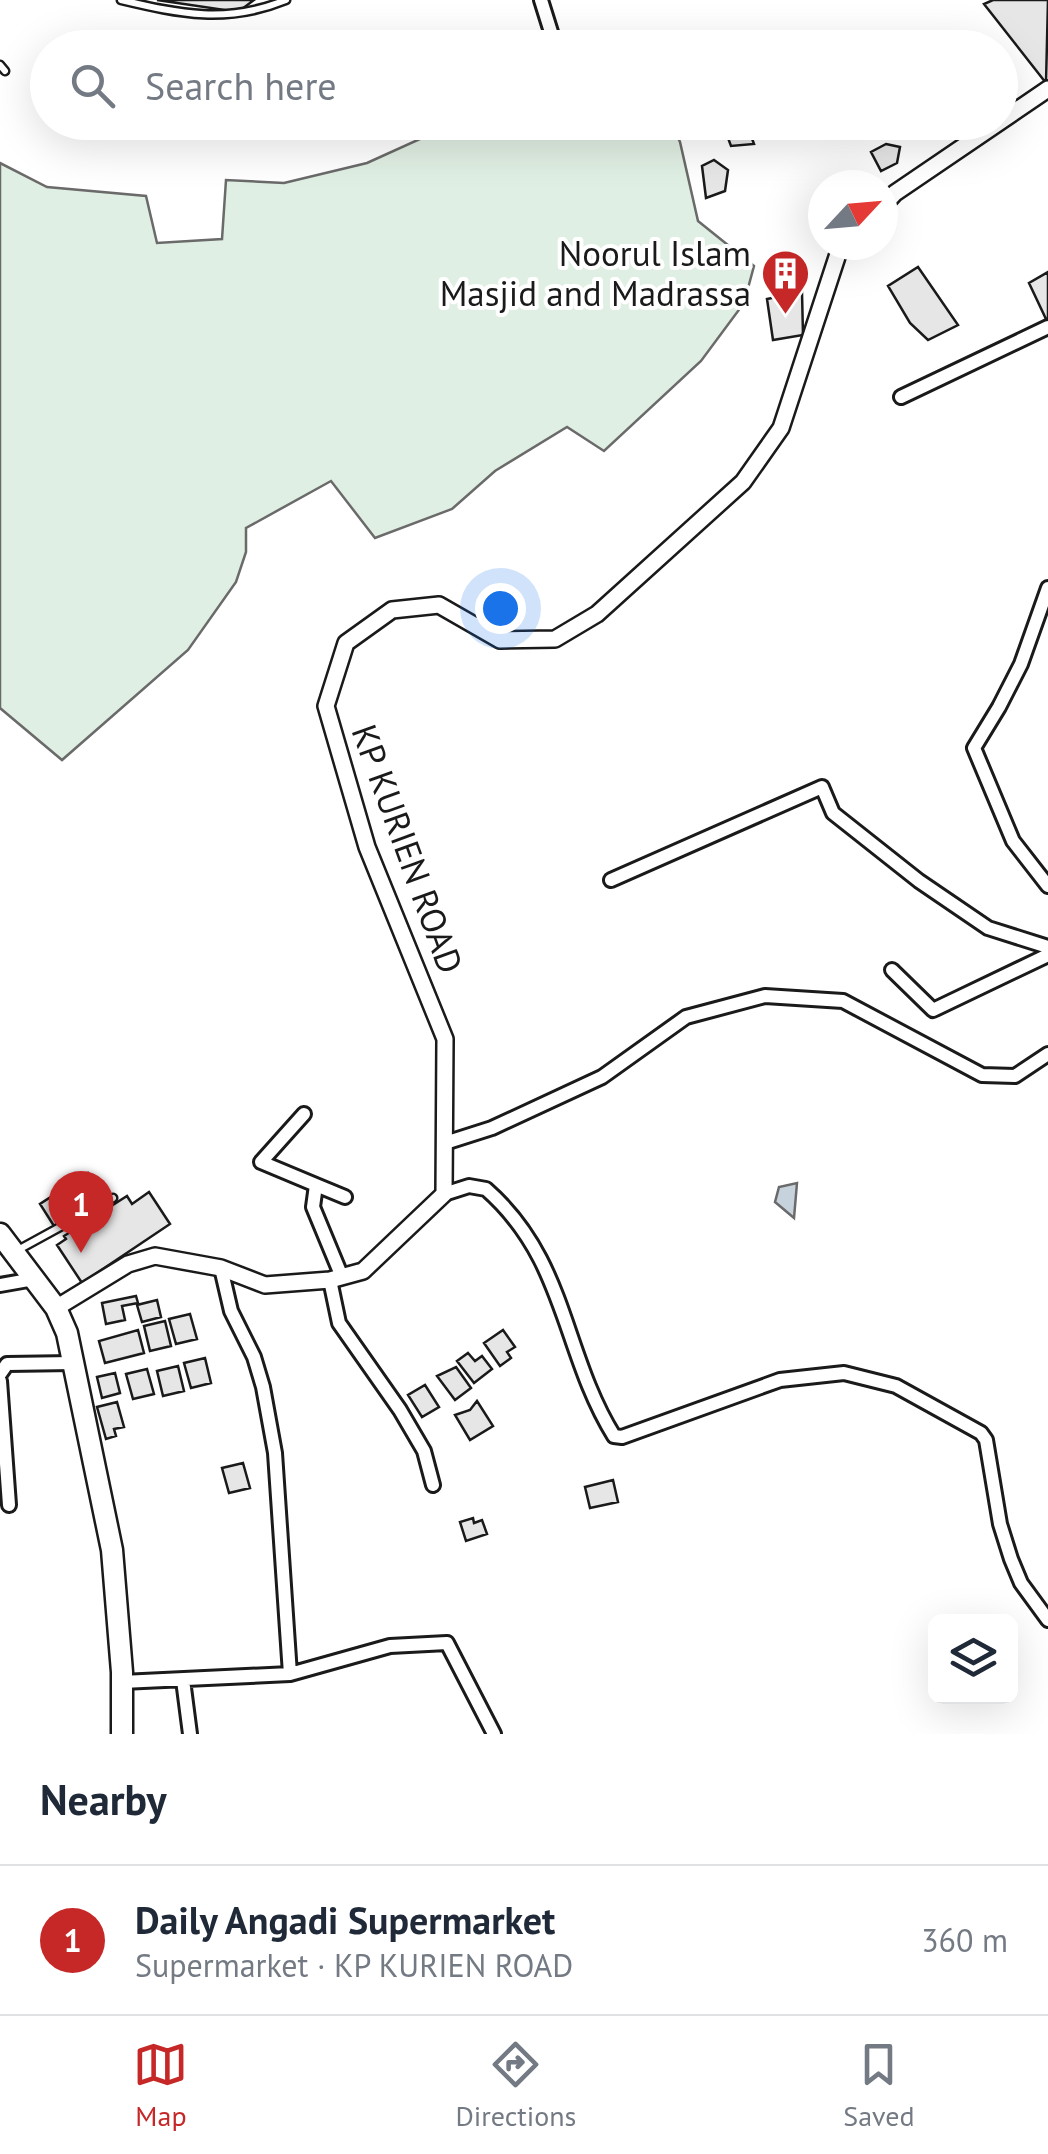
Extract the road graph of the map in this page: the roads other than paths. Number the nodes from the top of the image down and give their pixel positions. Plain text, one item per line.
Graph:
1 (120, 0) edge
2 (284, 0) edge
3 (541, 0) edge
4 (550, 30) edge
5 (1048, 89) edge
6 (1018, 109) edge
7 (973, 140) edge
8 (898, 191) edge
9 (836, 260) edge
10 (1048, 327) edge
11 (902, 396) dead end
12 (1048, 588) edge
13 (611, 880) dead end
14 (1048, 886) edge
15 (1048, 947) edge
16 (1048, 955) edge
17 (892, 970) dead end
18 (1048, 1054) edge
19 (304, 1114) dead end
20 (445, 1143) junction
21 (316, 1186) junction
22 (444, 1194) junction
23 (344, 1197) dead end
24 (113, 1198) dead end
25 (0, 1234) edge
26 (14, 1252) junction
27 (221, 1268) junction
28 (34, 1279) junction
29 (336, 1279) junction
30 (0, 1285) edge
31 (56, 1308) junction
32 (73, 1362) junction
33 (0, 1378) edge
34 (433, 1485) dead end
35 (9, 1506) dead end
36 (1048, 1620) edge
37 (290, 1674) junction
38 (183, 1680) junction
39 (122, 1682) junction
40 (122, 1734) edge
41 (190, 1734) edge
42 (494, 1734) edge

1 - 2 lane
3 - 4 street
5 - 6 street
7 - 8 street
9 - 20 street, KP KURIEN ROAD
10 - 11 street
12 - 14 street
13 - 15 street
16 - 17 street
18 - 20 street
19 - 21 street
20 - 22 street, KP KURIEN ROAD
21 - 23 street
21 - 29 street
22 - 29 street
22 - 36 street
24 - 26 lane
25 - 26 main road
26 - 28 main road
27 - 29 street
27 - 31 street
27 - 37 street
28 - 30 street
28 - 31 main road
29 - 34 street
31 - 32 main road
32 - 33 street
32 - 39 main road
33 - 35 street
37 - 38 street
37 - 42 street
38 - 39 street
38 - 41 street
39 - 40 main road

